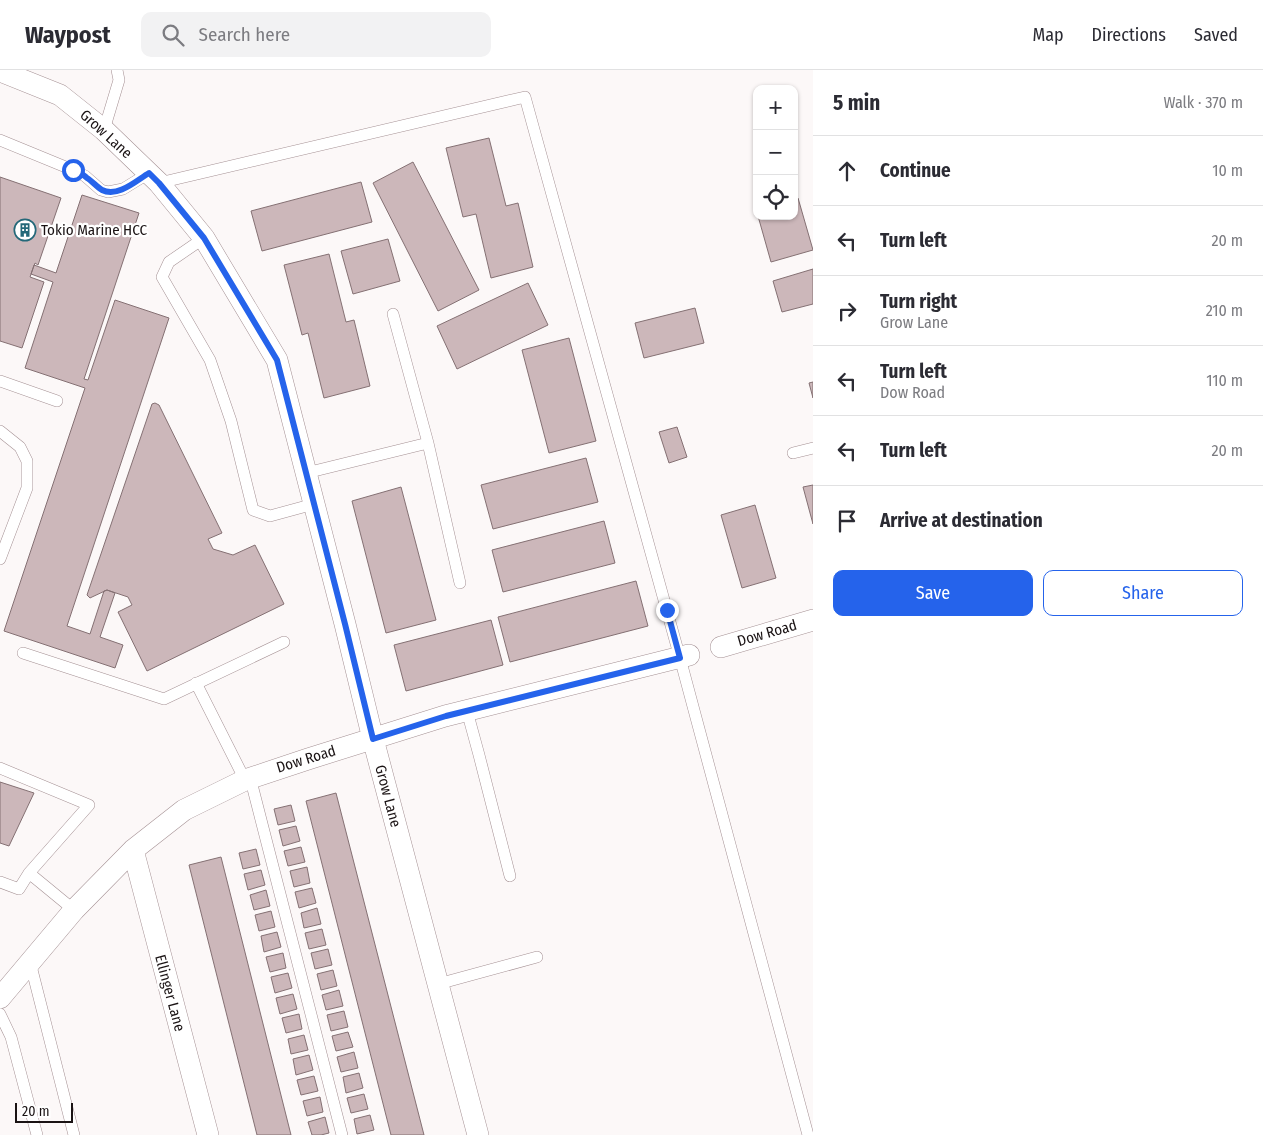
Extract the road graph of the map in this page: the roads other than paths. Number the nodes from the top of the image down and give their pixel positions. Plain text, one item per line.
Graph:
1 (117, 70) edge
2 (0, 71) edge
3 (104, 130) junction
4 (0, 140) edge
5 (154, 178) junction
6 (204, 238) junction
7 (393, 314) dead end
8 (0, 381) edge
9 (57, 401) dead end
10 (0, 431) edge
11 (428, 443) junction
12 (813, 448) edge
13 (793, 453) dead end
14 (306, 473) junction
15 (314, 504) junction
16 (0, 559) edge
17 (460, 583) dead end
18 (813, 620) edge
19 (284, 642) dead end
20 (721, 646) dead end
21 (23, 653) dead end
22 (684, 656) junction
23 (196, 683) junction
24 (467, 711) junction
25 (373, 739) junction
26 (0, 768) edge
27 (248, 778) junction
28 (133, 850) junction
29 (29, 873) junction
30 (510, 876) dead end
31 (0, 882) edge
32 (74, 910) junction
33 (537, 957) dead end
34 (30, 962) junction
35 (438, 984) junction
36 (0, 998) edge
37 (0, 1014) edge
38 (36, 1135) edge
39 (74, 1135) edge
40 (208, 1135) edge
41 (342, 1135) edge
42 (478, 1135) edge
43 (808, 1135) edge

1 - 3 lane
2 - 3 street, Grow Lane
3 - 5 street, Grow Lane
4 - 5 lane
5 - 6 street, Grow Lane
5 - 22 lane
6 - 14 street, Grow Lane
6 - 15 lane
7 - 11 lane
8 - 9 lane
10 - 16 lane
11 - 14 lane
11 - 17 lane
12 - 13 lane
14 - 15 street, Grow Lane
15 - 25 street, Grow Lane
18 - 20 street, Dow Road
19 - 23 lane
21 - 23 lane
22 - 24 street, Dow Road
22 - 43 lane
23 - 27 lane
24 - 25 street, Dow Road
24 - 30 lane
25 - 27 street, Dow Road
25 - 35 street, Grow Lane
26 - 29 lane
27 - 28 street, Dow Road
27 - 41 lane
28 - 32 street, Dow Road
28 - 40 street, Ellinger Lane
29 - 31 lane
29 - 32 lane
32 - 34 street, Dow Road
33 - 35 lane
34 - 36 street, Dow Road
34 - 39 lane
35 - 42 street, Grow Lane
37 - 38 lane

